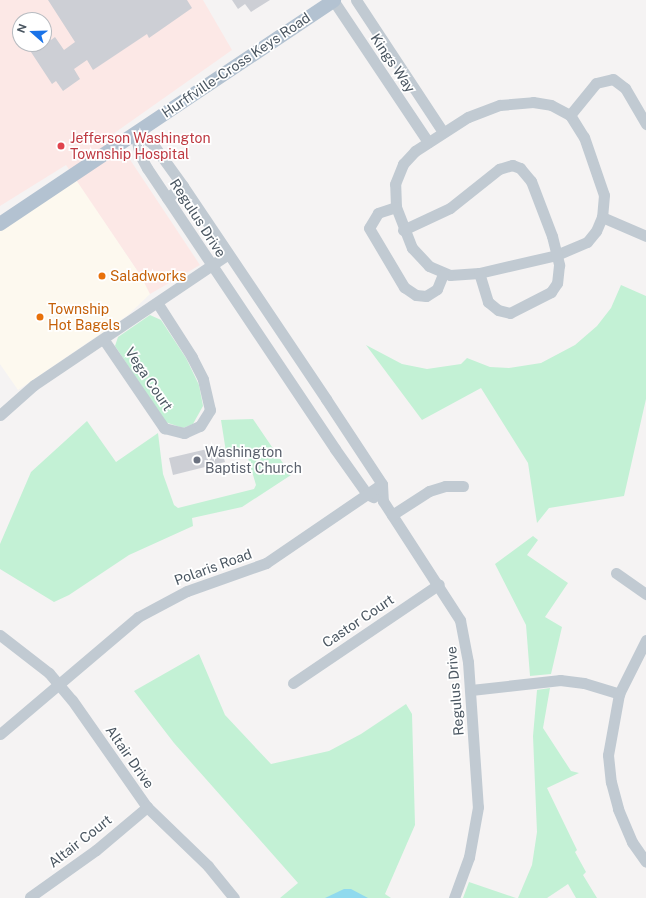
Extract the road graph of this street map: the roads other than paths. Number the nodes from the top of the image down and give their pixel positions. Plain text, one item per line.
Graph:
1 (334, 0) edge
2 (356, 0) edge
3 (570, 115) junction
4 (646, 124) edge
5 (135, 132) junction
6 (443, 132) junction
7 (428, 142) junction
8 (185, 190) junction
9 (169, 201) junction
10 (396, 207) junction
11 (602, 218) junction
12 (0, 224) edge
13 (403, 230) junction
14 (646, 236) edge
15 (228, 254) junction
16 (557, 256) junction
17 (211, 266) junction
18 (479, 273) junction
19 (443, 274) junction
20 (158, 304) junction
21 (104, 340) junction
22 (0, 415) edge
23 (382, 484) junction
24 (463, 486) dead end
25 (367, 494) junction
26 (383, 501) junction
27 (392, 516) junction
28 (616, 574) dead end
29 (439, 584) junction
30 (646, 594) edge
31 (0, 635) edge
32 (646, 640) edge
33 (58, 683) junction
34 (293, 683) dead end
35 (471, 690) junction
36 (619, 694) junction
37 (0, 734) edge
38 (147, 807) junction
39 (646, 862) edge
40 (30, 897) edge
41 (233, 898) edge
42 (454, 898) edge

1 - 5 main road, Hurffville-Cross Keys Road
1 - 7 street, Kings Way
2 - 6 street, Kings Way
3 - 4 street
3 - 6 street
3 - 11 street
5 - 8 street, Regulus Drive
5 - 9 street, Regulus Drive
5 - 12 main road, Hurffville-Cross Keys Road
6 - 7 street
7 - 10 street
8 - 9 street
8 - 15 street, Regulus Drive
9 - 17 street, Regulus Drive
10 - 13 street
10 - 19 street
11 - 14 street
11 - 16 street
13 - 16 street
13 - 19 street
15 - 17 street
15 - 23 street, Regulus Drive
16 - 18 street
16 - 18 street
17 - 20 street
17 - 25 street, Regulus Drive
18 - 19 street
20 - 21 street
20 - 21 street, Vega Court
21 - 22 street
23 - 25 street, Polaris Road
23 - 26 street, Regulus Drive
24 - 27 street
25 - 26 street
25 - 33 street, Polaris Road
26 - 27 street, Regulus Drive
27 - 29 street, Regulus Drive
28 - 30 street
29 - 34 street, Castor Court
29 - 35 street, Regulus Drive
31 - 33 street, Altair Drive
32 - 36 street
33 - 37 street, Polaris Road
33 - 38 street, Altair Drive
35 - 36 street
35 - 42 street, Regulus Drive
36 - 39 street
38 - 40 street, Altair Court
38 - 41 street, Altair Drive

